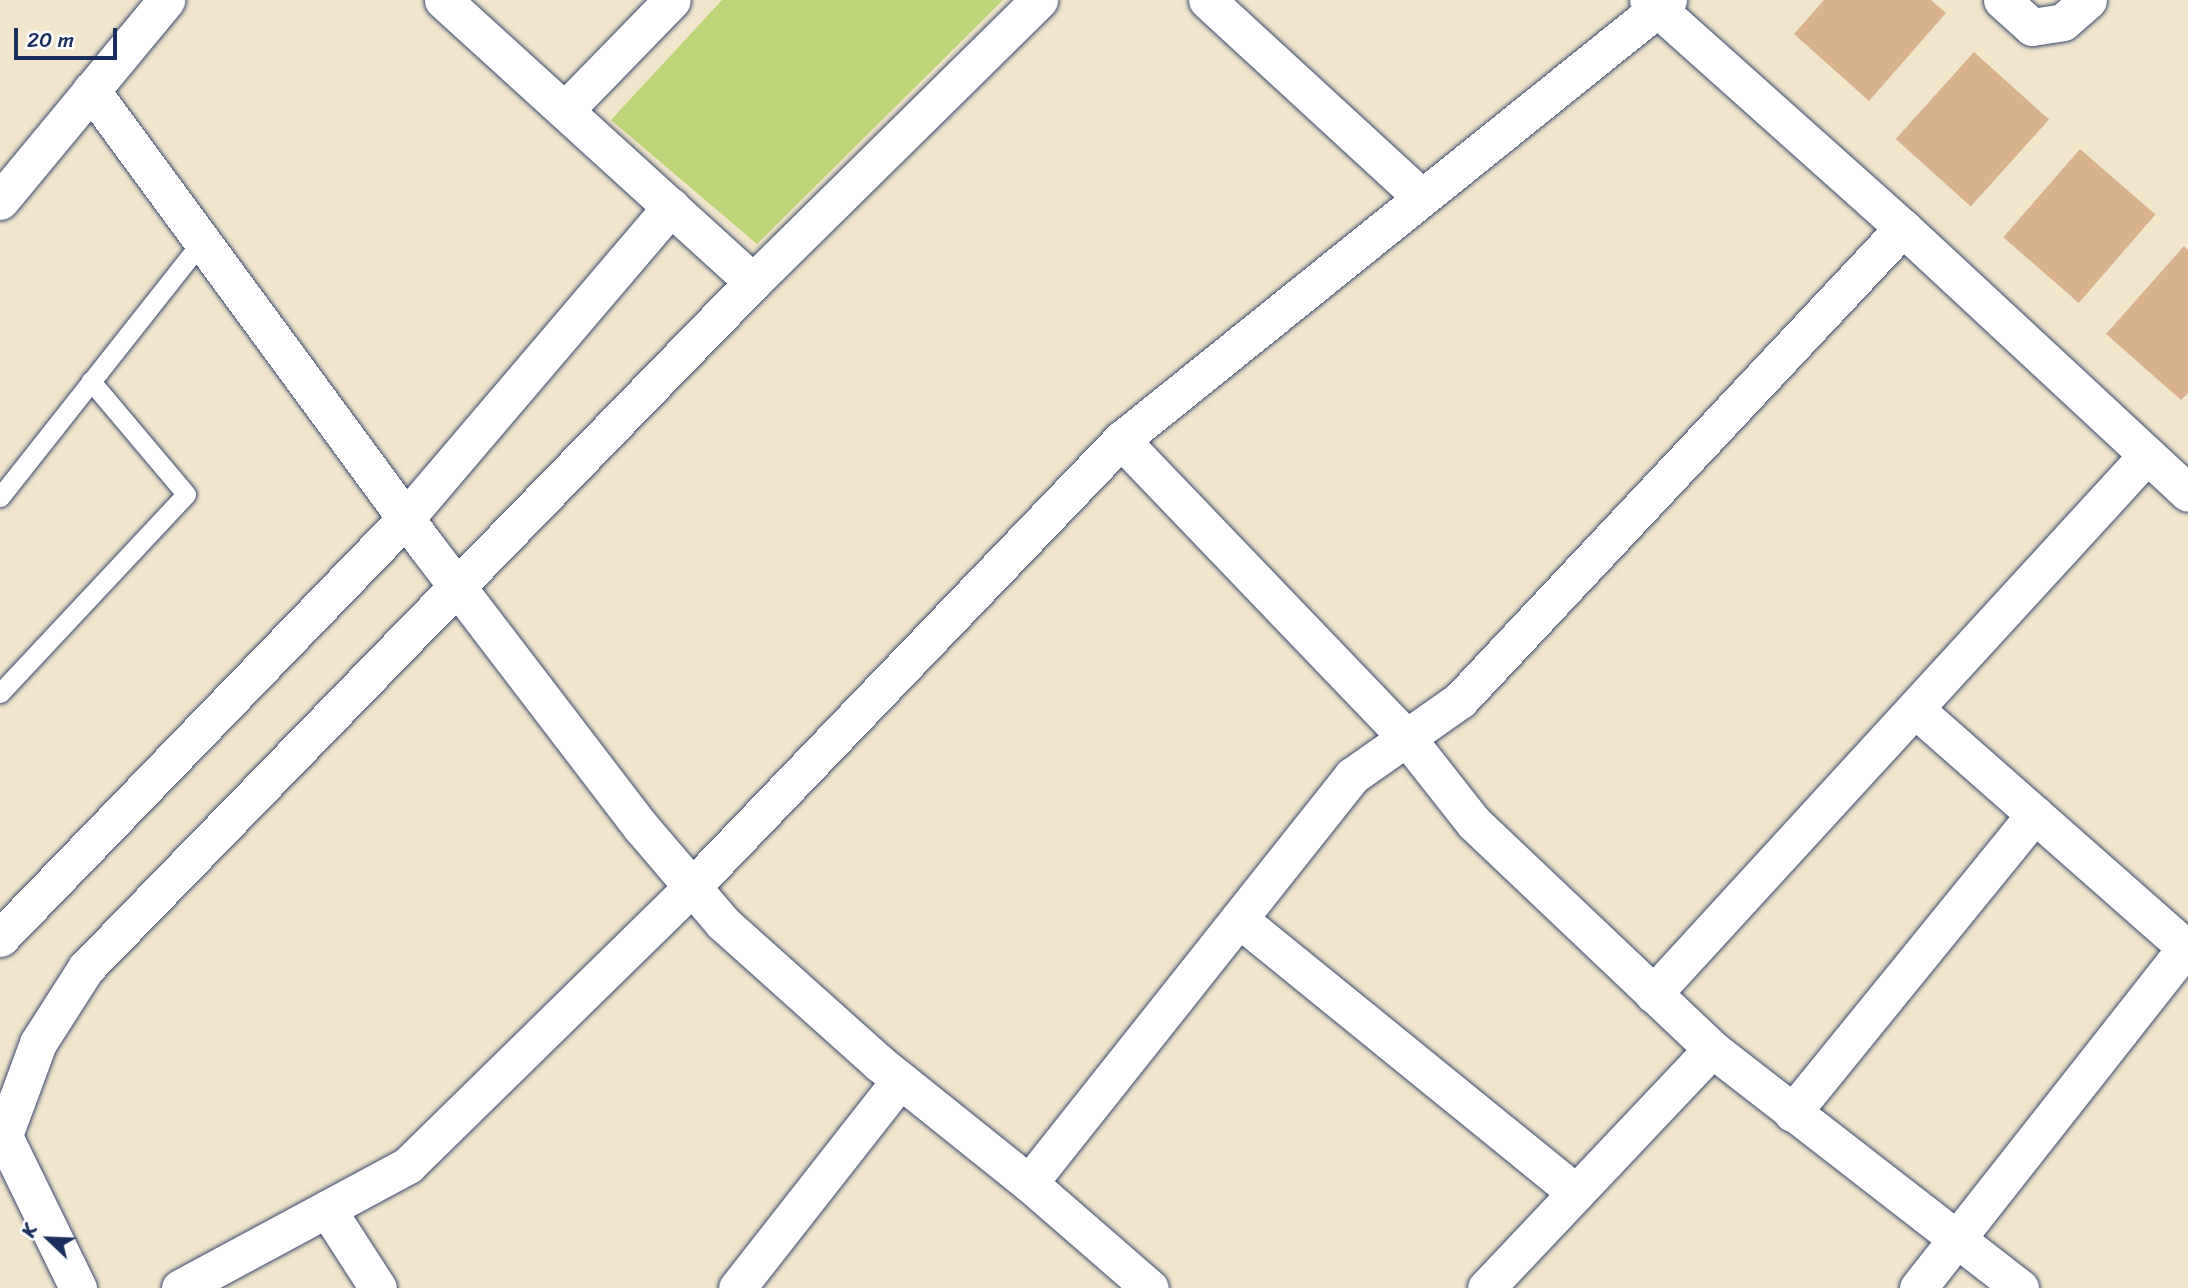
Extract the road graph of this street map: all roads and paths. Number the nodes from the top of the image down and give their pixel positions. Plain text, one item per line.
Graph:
1 (166, 0) edge
2 (443, 0) edge
3 (672, 0) edge
4 (1040, 0) edge
5 (1207, 0) edge
6 (2002, 0) edge
7 (2088, 0) edge
8 (1658, 3) edge
9 (91, 90) junction
10 (565, 110) junction
11 (1419, 196) junction
12 (0, 201) edge
13 (671, 207) junction
14 (1903, 228) junction
15 (202, 241) junction
16 (753, 282) junction
17 (91, 381) junction
18 (1121, 440) junction
19 (2147, 455) junction
20 (2188, 493) edge
21 (0, 497) edge
22 (405, 518) junction
23 (455, 584) junction
24 (0, 693) edge
25 (1915, 709) junction
26 (1407, 738) junction
27 (2035, 814) junction
28 (692, 887) junction
29 (1239, 919) junction
30 (0, 938) edge
31 (2187, 947) edge
32 (1653, 994) junction
33 (1712, 1049) junction
34 (900, 1080) junction
35 (1793, 1113) junction
36 (2, 1132) edge
37 (1029, 1183) junction
38 (1576, 1193) junction
39 (327, 1209) junction
40 (1957, 1243) junction
41 (78, 1288) edge
42 (180, 1288) edge
43 (378, 1288) edge
44 (737, 1288) edge
45 (1150, 1288) edge
46 (1486, 1288) edge
47 (1919, 1288) edge
48 (2020, 1288) edge

1 - 9 street
2 - 10 street
3 - 10 street
4 - 16 street
5 - 11 street
6 - 7 street
8 - 11 street
8 - 14 street
9 - 12 street
9 - 15 street
10 - 13 street
11 - 18 street
13 - 16 street
13 - 22 street
14 - 19 street
14 - 26 street
15 - 17 lane
15 - 22 street
16 - 23 street
17 - 21 lane
17 - 24 lane
18 - 26 street
18 - 28 street
19 - 20 street
19 - 25 street
22 - 23 street
22 - 30 street
23 - 28 street
23 - 36 street
25 - 27 street
25 - 32 street
26 - 29 street
26 - 32 street
27 - 31 street
27 - 35 street
28 - 34 street
28 - 39 street
29 - 37 street
29 - 38 street
31 - 40 street
32 - 33 street
33 - 35 street
33 - 38 street
34 - 37 street
34 - 44 street
35 - 40 street
36 - 41 street
37 - 45 street
38 - 46 street
39 - 42 street
39 - 43 street
40 - 47 street
40 - 48 street

